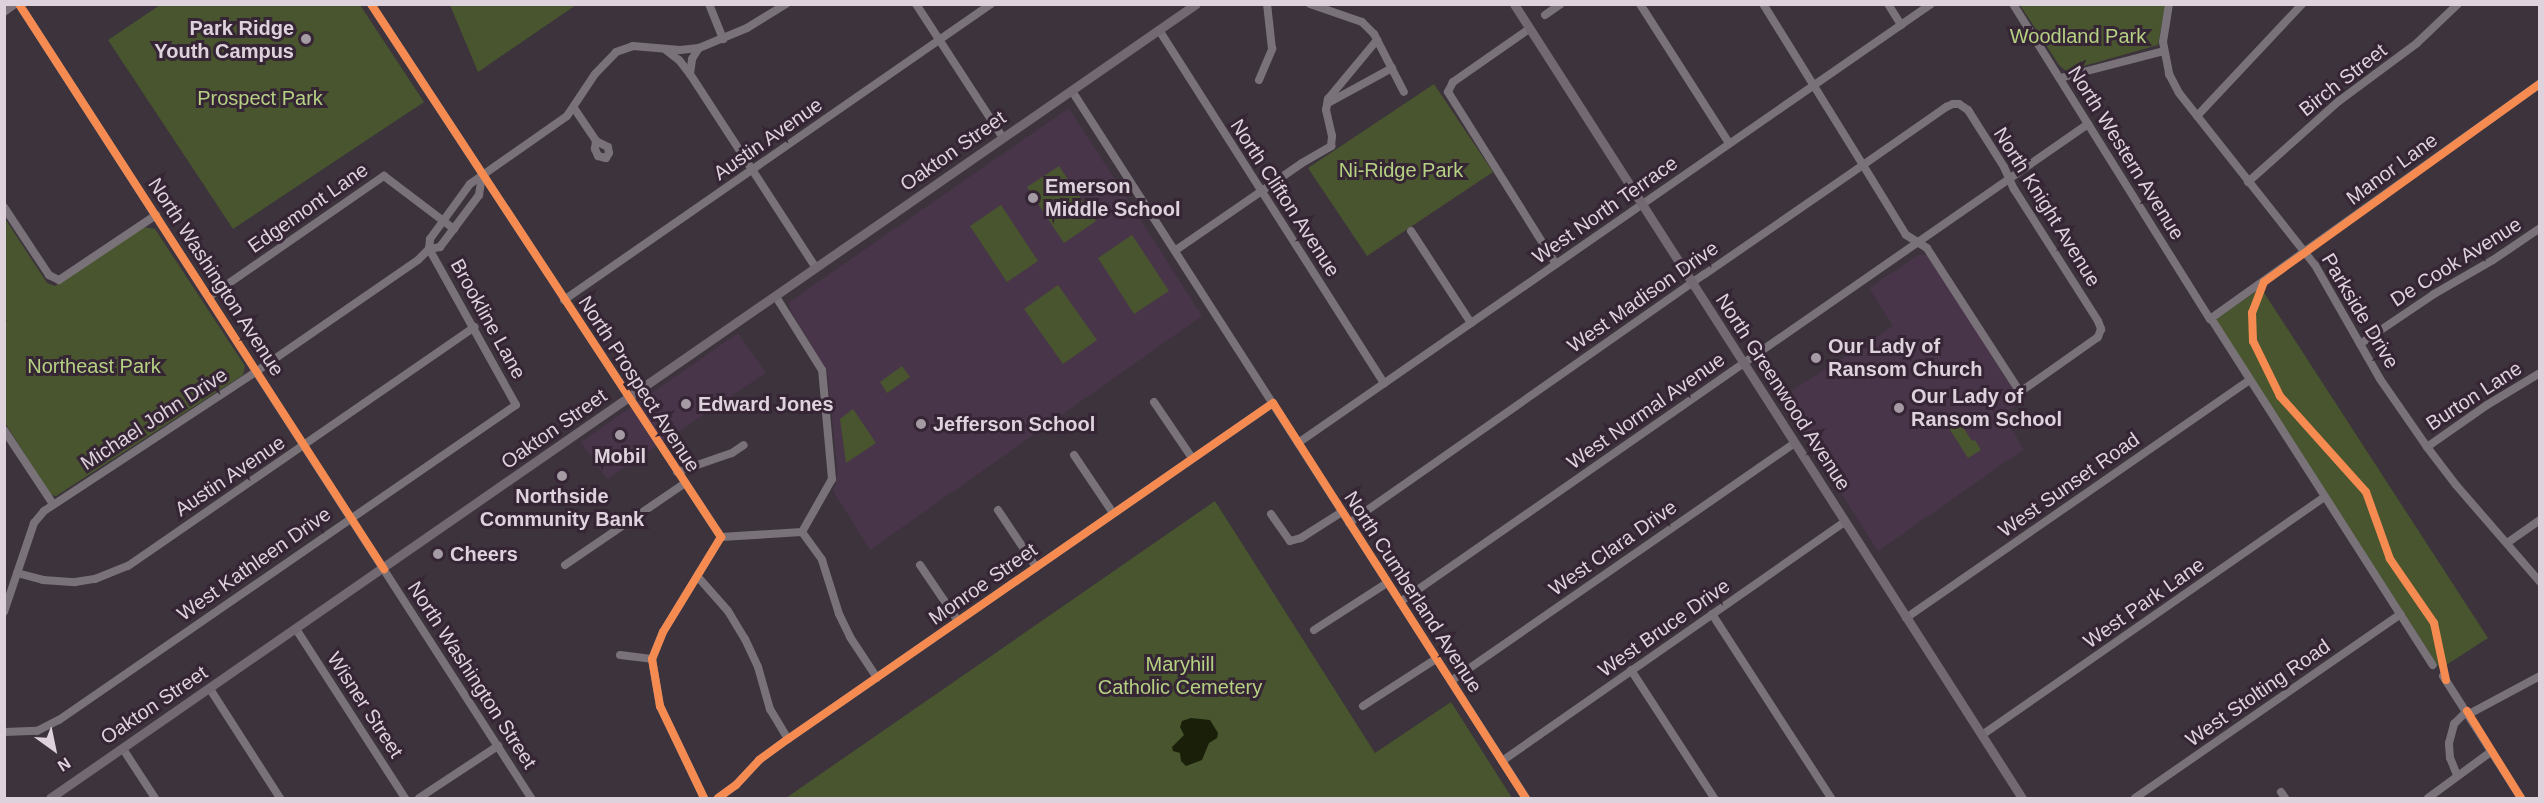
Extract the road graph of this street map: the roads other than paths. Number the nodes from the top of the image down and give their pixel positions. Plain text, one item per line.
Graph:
1 (17, 4) edge
2 (371, 4) edge
3 (709, 4) edge
4 (786, 4) edge
5 (916, 4) edge
6 (991, 4) edge
7 (1196, 4) edge
8 (1267, 4) edge
9 (1310, 4) edge
10 (1514, 4) edge
11 (1561, 4) edge
12 (1640, 4) edge
13 (1763, 4) edge
14 (1888, 4) edge
15 (1931, 4) edge
16 (2013, 4) edge
17 (2169, 4) edge
18 (2302, 4) edge
19 (2458, 4) edge
20 (4, 12) edge
21 (1545, 15) dead end
22 (1901, 25) junction
23 (1529, 29) junction
24 (1158, 30) junction
25 (723, 39) junction
26 (939, 40) junction
27 (1377, 40) junction
28 (699, 48) junction
29 (665, 49) junction
30 (2164, 51) junction
31 (1392, 68) junction
32 (690, 74) junction
33 (2060, 78) junction
34 (1259, 80) dead end
35 (2540, 84) edge
36 (1813, 85) junction
37 (1072, 91) junction
38 (1404, 92) dead end
39 (1326, 103) junction
40 (1959, 104) joint
41 (574, 108) junction
42 (2196, 116) junction
43 (2088, 124) junction
44 (1003, 138) junction
45 (596, 141) dead end
46 (1729, 143) junction
47 (1863, 165) junction
48 (752, 171) junction
49 (482, 176) junction
50 (2008, 178) junction
51 (2248, 182) junction
52 (1262, 190) junction
53 (1642, 204) junction
54 (4, 207) edge
55 (156, 215) junction
56 (443, 221) junction
57 (2540, 228) edge
58 (454, 230) junction
59 (1411, 231) dead end
60 (1917, 242) junction
61 (429, 249) junction
62 (1176, 249) junction
63 (2305, 252) junction
64 (1556, 264) junction
65 (816, 268) junction
66 (1692, 283) junction
67 (209, 297) junction
68 (776, 297) junction
69 (564, 300) junction
70 (2212, 321) junction
71 (1470, 323) junction
72 (474, 327) junction
73 (2360, 344) junction
74 (1744, 363) junction
75 (257, 371) junction
76 (2540, 373) edge
77 (2250, 380) junction
78 (1384, 383) junction
79 (628, 399) junction
80 (1154, 402) dead end
81 (1273, 403) junction
82 (516, 405) joint
83 (4, 430) edge
84 (1298, 443) junction
85 (1795, 443) junction
86 (304, 445) junction
87 (744, 446) dead end
88 (2427, 447) junction
89 (1074, 455) dead end
90 (1192, 458) junction
91 (677, 472) junction
92 (685, 483) junction
93 (2325, 497) junction
94 (52, 504) junction
95 (998, 510) dead end
96 (1342, 512) junction
97 (1113, 513) junction
98 (1271, 514) dead end
99 (351, 517) junction
100 (2540, 520) edge
101 (1845, 522) junction
102 (1349, 523) junction
103 (802, 532) junction
104 (721, 537) junction
105 (2507, 543) junction
106 (565, 565) dead end
107 (920, 565) dead end
108 (1036, 567) junction
109 (384, 569) junction
110 (17, 573) junction
111 (698, 577) junction
112 (2540, 582) edge
113 (1387, 583) junction
114 (1400, 603) junction
115 (4, 612) edge
116 (2401, 614) junction
117 (1712, 615) junction
118 (1906, 618) junction
119 (958, 621) junction
120 (296, 629) junction
121 (1314, 630) dead end
122 (620, 655) dead end
123 (652, 659) junction
124 (1436, 659) junction
125 (2433, 665) dead end
126 (1631, 670) junction
127 (2443, 676) dead end
128 (2540, 676) edge
129 (877, 678) junction
130 (1451, 681) junction
131 (210, 689) junction
132 (1363, 706) dead end
133 (2468, 712) junction
134 (4, 732) edge
135 (1982, 735) junction
136 (788, 739) junction
137 (498, 746) junction
138 (123, 748) junction
139 (2492, 751) junction
140 (1502, 761) junction
141 (2457, 775) junction
142 (50, 798) edge
143 (155, 798) edge
144 (280, 798) edge
145 (405, 798) edge
146 (419, 798) edge
147 (531, 798) edge
148 (704, 798) edge
149 (718, 798) edge
150 (1526, 798) edge
151 (1714, 798) edge
152 (1831, 798) edge
153 (2022, 798) edge
154 (2135, 798) edge
155 (2428, 798) edge
156 (2521, 798) edge

1 - 20 street
1 - 55 street, North Washington Avenue
2 - 49 street, North Prospect Avenue
3 - 25 street
4 - 25 street
5 - 26 street
6 - 26 street, Austin Avenue
7 - 24 main road, Oakton Street
8 - 34 street
9 - 27 street
10 - 23 main road, North Greenwood Avenue
11 - 21 street
12 - 46 street
13 - 36 street
14 - 22 street
15 - 22 street, West North Terrace
16 - 33 street, North Western Avenue
17 - 30 street, Parkside Drive
18 - 42 street
19 - 51 street, Birch Street
22 - 36 street, West North Terrace
23 - 53 main road, North Greenwood Avenue
23 - 64 street
24 - 37 main road, Oakton Street
24 - 52 street, North Clifton Avenue
25 - 28 street
26 - 44 street
26 - 48 street, Austin Avenue
27 - 31 street
27 - 39 street
28 - 29 street
28 - 32 street
29 - 32 street
29 - 41 street
30 - 33 street
30 - 42 street, Parkside Drive
31 - 38 street
31 - 39 street
32 - 48 street
33 - 43 street, North Western Avenue
35 - 63 street, Manor Lane
36 - 46 street, West North Terrace
36 - 47 street
37 - 44 main road, Oakton Street
37 - 62 street, North Cumberland Avenue
39 - 52 street
40 - 47 street, West Madison Drive
40 - 50 street, North Knight Avenue
41 - 45 street
41 - 49 street
42 - 51 street, Parkside Drive
43 - 50 street, West Normal Avenue
43 - 70 street, North Western Avenue
44 - 65 main road, Oakton Street
46 - 53 street, West North Terrace
47 - 60 street
47 - 66 street, West Madison Drive
48 - 65 street
48 - 69 street, Austin Avenue
49 - 56 street, Michael John Drive
49 - 58 street, Michael John Drive
49 - 69 street, North Prospect Avenue
50 - 60 street, West Normal Avenue
50 - 60 street, North Knight Avenue
51 - 63 street, Parkside Drive
52 - 62 street
52 - 78 street, North Clifton Avenue
53 - 64 street, West North Terrace
53 - 66 main road, North Greenwood Avenue
54 - 55 street
55 - 67 street, North Washington Avenue
56 - 58 street, Edgemont Lane
56 - 61 street, Michael John Drive
56 - 67 street, Edgemont Lane
57 - 73 street, De Cook Avenue
58 - 61 street, Michael John Drive
59 - 71 street
60 - 74 street, West Normal Avenue
61 - 72 street, Brookline Lane
61 - 75 street, Michael John Drive
62 - 81 street, North Cumberland Avenue
63 - 70 street, Manor Lane
63 - 73 street, Parkside Drive
64 - 71 street, West North Terrace
65 - 68 main road, Oakton Street
66 - 74 main road, North Greenwood Avenue
66 - 102 street, West Madison Drive
67 - 75 street, North Washington Avenue
68 - 79 main road, Oakton Street
68 - 103 street
69 - 79 street, North Prospect Avenue
70 - 77 street, North Western Avenue
71 - 78 street, West North Terrace
72 - 82 street, Brookline Lane
72 - 86 street, Austin Avenue
73 - 88 street, Parkside Drive
74 - 85 main road, North Greenwood Avenue
74 - 114 street, West Normal Avenue
75 - 86 street, North Washington Avenue
75 - 94 street, Michael John Drive
76 - 88 street, Burton Lane
77 - 93 street, North Western Avenue
77 - 118 street, West Sunset Road
78 - 84 street, West North Terrace
79 - 91 street, North Prospect Avenue
79 - 109 main road, Oakton Street
80 - 90 street
81 - 84 street, North Cumberland Avenue
81 - 90 street, Monroe Street
82 - 99 street, West Kathleen Drive
83 - 94 street
84 - 96 street, North Cumberland Avenue
85 - 101 main road, North Greenwood Avenue
85 - 130 street, West Clara Drive
86 - 99 street, North Washington Avenue
86 - 110 street, Austin Avenue
87 - 91 street
88 - 105 street, Parkside Drive
89 - 97 street
90 - 97 street, Monroe Street
91 - 92 street, North Prospect Avenue
92 - 104 street, North Prospect Avenue
92 - 106 street
93 - 116 street, North Western Avenue
93 - 135 street, West Park Lane
94 - 110 street, Michael John Drive
95 - 108 street
96 - 98 street
96 - 102 street, North Cumberland Avenue
97 - 108 street, Monroe Street
99 - 109 street, North Washington Avenue
99 - 134 street, West Kathleen Drive
100 - 105 street
101 - 117 street, West Bruce Drive
101 - 118 main road, North Greenwood Avenue
102 - 113 street, North Cumberland Avenue
103 - 104 street
103 - 129 street
104 - 111 street
105 - 112 street, Parkside Drive
107 - 119 street
108 - 119 street, Monroe Street
109 - 120 main road, Oakton Street
109 - 137 street, North Washington Street
110 - 115 street, Michael John Drive
111 - 123 street
111 - 136 street
113 - 114 street, North Cumberland Avenue
113 - 121 street
114 - 124 street, North Cumberland Avenue
116 - 125 street, North Western Avenue
116 - 154 street, West Stolting Road
117 - 126 street, West Bruce Drive
117 - 152 street
118 - 135 main road, North Greenwood Avenue
119 - 129 street, Monroe Street
120 - 131 main road, Oakton Street
120 - 145 street, Wisner Street
122 - 123 street
123 - 148 street
124 - 130 street, North Cumberland Avenue
124 - 132 street
126 - 140 street, West Bruce Drive
126 - 151 street
127 - 133 street
128 - 133 street
129 - 136 street, Monroe Street
130 - 140 street, North Cumberland Avenue
131 - 138 main road, Oakton Street
131 - 144 street
133 - 139 street
133 - 141 street
135 - 153 main road, North Greenwood Avenue
136 - 149 street, Monroe Street
137 - 146 street
137 - 147 street, North Washington Street
138 - 142 main road, Oakton Street
138 - 143 street
139 - 141 street
139 - 156 street
140 - 150 street, North Cumberland Avenue
141 - 155 street

